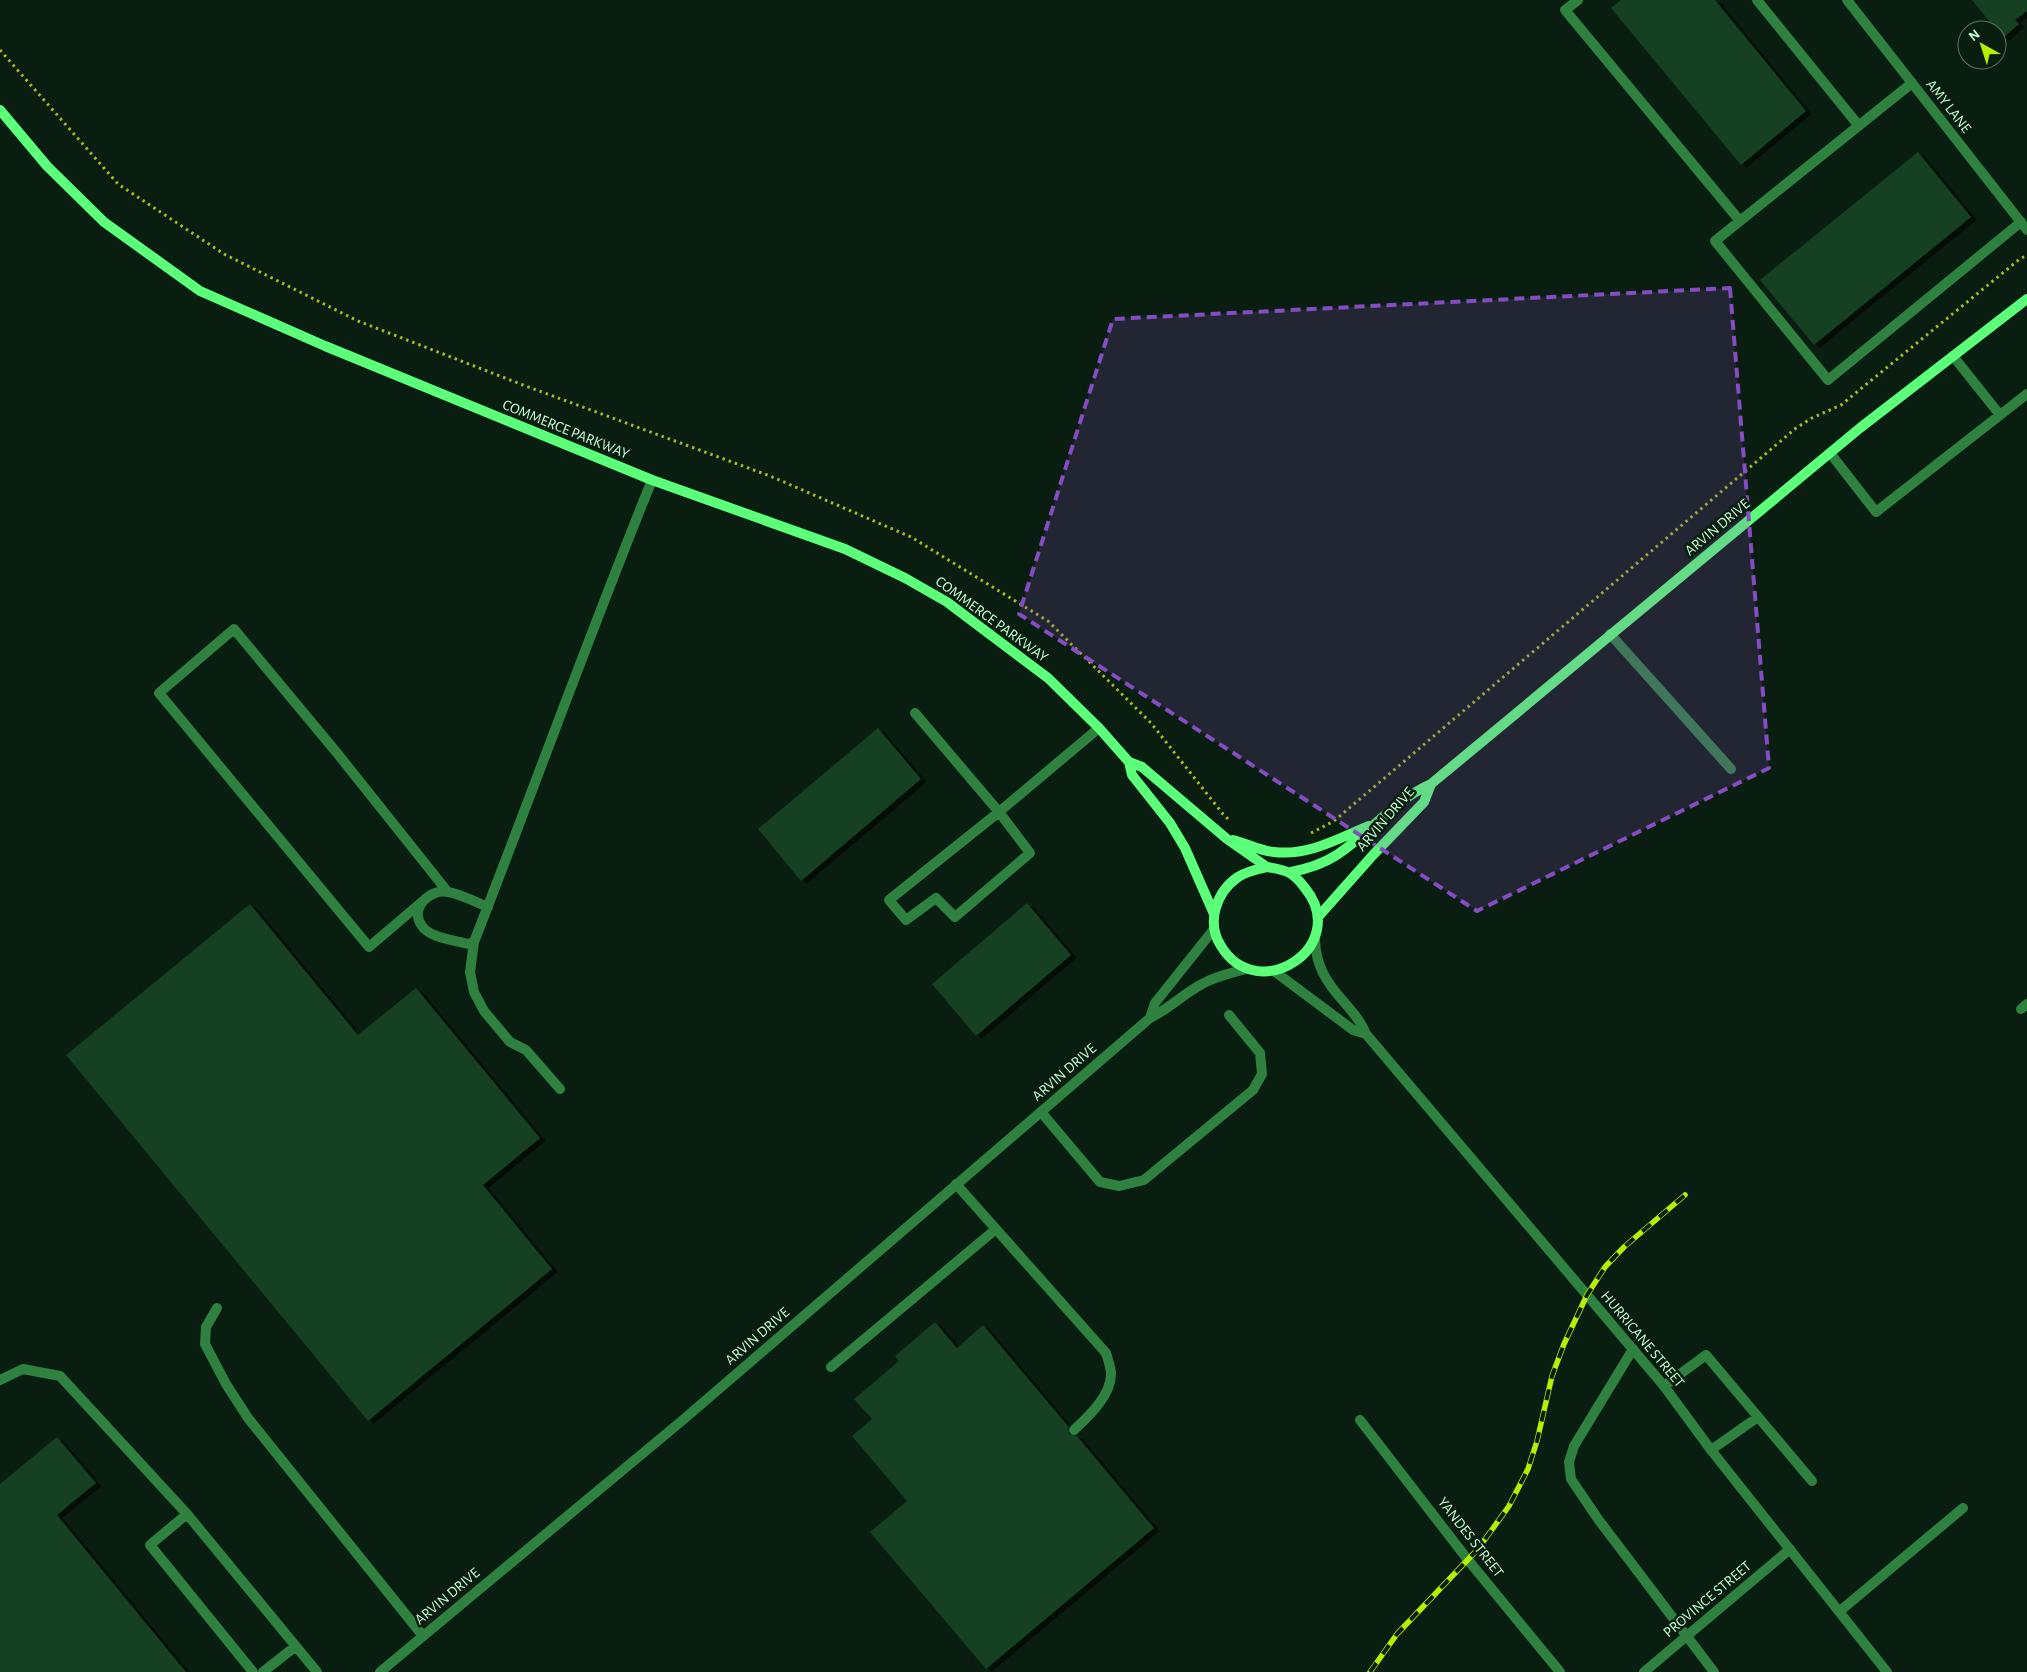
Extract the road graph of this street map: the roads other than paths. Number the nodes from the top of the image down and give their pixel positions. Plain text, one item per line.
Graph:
1 (1578, 0) edge
2 (1757, 0) edge
3 (1847, 0) edge
4 (1912, 83) junction
5 (0, 110) edge
6 (1859, 126) junction
7 (1740, 221) junction
8 (2024, 226) edge
9 (2027, 299) edge
10 (1953, 356) junction
11 (2027, 394) edge
12 (2000, 415) junction
13 (1830, 453) junction
14 (652, 480) junction
15 (1610, 634) junction
16 (916, 713) dead end
17 (1099, 728) junction
18 (1129, 762) junction
19 (1731, 769) dead end
20 (1431, 784) junction
21 (1000, 812) junction
22 (1379, 822) junction
23 (1227, 839) junction
24 (1267, 867) junction
25 (1291, 872) junction
26 (446, 891) junction
27 (423, 901) junction
28 (488, 906) junction
29 (1214, 914) junction
30 (1318, 917) junction
31 (1214, 929) junction
32 (1315, 940) junction
33 (474, 942) junction
34 (1246, 969) junction
35 (1274, 971) junction
36 (1229, 1015) dead end
37 (1150, 1018) junction
38 (1366, 1034) junction
39 (560, 1089) dead end
40 (1041, 1112) junction
41 (956, 1184) junction
42 (996, 1229) junction
43 (217, 1308) dead end
44 (1633, 1350) junction
45 (831, 1367) dead end
46 (0, 1380) edge
47 (1664, 1386) junction
48 (1758, 1417) junction
49 (1360, 1420) dead end
50 (1074, 1430) dead end
51 (1711, 1450) junction
52 (1812, 1481) dead end
53 (1962, 1508) dead end
54 (187, 1514) junction
55 (1790, 1549) junction
56 (1840, 1612) junction
57 (423, 1636) junction
58 (1685, 1637) junction
59 (296, 1646) junction
60 (252, 1672) edge
61 (263, 1672) edge
62 (317, 1672) edge
63 (380, 1672) edge
64 (1560, 1672) edge
65 (1644, 1672) edge
66 (1714, 1672) edge
67 (1887, 1672) edge

1 - 7 street
2 - 6 street
3 - 4 street, AMY LANE
4 - 6 street
4 - 8 street, AMY LANE
5 - 14 street, COMMERCE PARKWAY
6 - 7 street
7 - 8 street
9 - 10 street, ARVIN DRIVE
10 - 12 street
10 - 13 street, ARVIN DRIVE
11 - 12 street
12 - 13 street
13 - 15 street, ARVIN DRIVE
14 - 17 street, COMMERCE PARKWAY
14 - 28 street
15 - 19 street
15 - 20 street, ARVIN DRIVE
16 - 21 street
17 - 18 street, COMMERCE PARKWAY
17 - 21 street
18 - 23 street, COMMERCE PARKWAY
18 - 29 street, COMMERCE PARKWAY
20 - 22 street, ARVIN DRIVE
20 - 30 street, ARVIN DRIVE
21 - 21 street
22 - 23 street
22 - 25 street, ARVIN DRIVE
23 - 24 street, COMMERCE PARKWAY
24 - 25 street, ARVIN DRIVE
24 - 29 street
25 - 30 street
26 - 27 street
26 - 27 street
26 - 28 street
27 - 33 street
28 - 33 street
29 - 31 street
30 - 32 street
31 - 34 street
31 - 37 street, ARVIN DRIVE
32 - 35 street, ARVIN DRIVE
32 - 38 street, HURRICANE STREET
33 - 39 street
34 - 35 street, ARVIN DRIVE
34 - 37 street, ARVIN DRIVE
35 - 38 street, HURRICANE STREET
36 - 40 street
37 - 40 street, ARVIN DRIVE
38 - 44 street, HURRICANE STREET
40 - 41 street, ARVIN DRIVE
41 - 42 street
41 - 57 street, ARVIN DRIVE
42 - 45 street
42 - 50 street
43 - 57 street
44 - 47 street, HURRICANE STREET
44 - 58 street
46 - 54 street
47 - 48 street
47 - 51 street, HURRICANE STREET
48 - 51 street
48 - 52 street
49 - 64 street, YANDES STREET
51 - 55 street, HURRICANE STREET
53 - 56 street
54 - 59 street
54 - 60 street
55 - 56 street, HURRICANE STREET
55 - 58 street, PROVINCE STREET
56 - 67 street, HURRICANE STREET
57 - 63 street, ARVIN DRIVE
58 - 65 street, PROVINCE STREET
58 - 66 street
59 - 61 street
59 - 62 street

